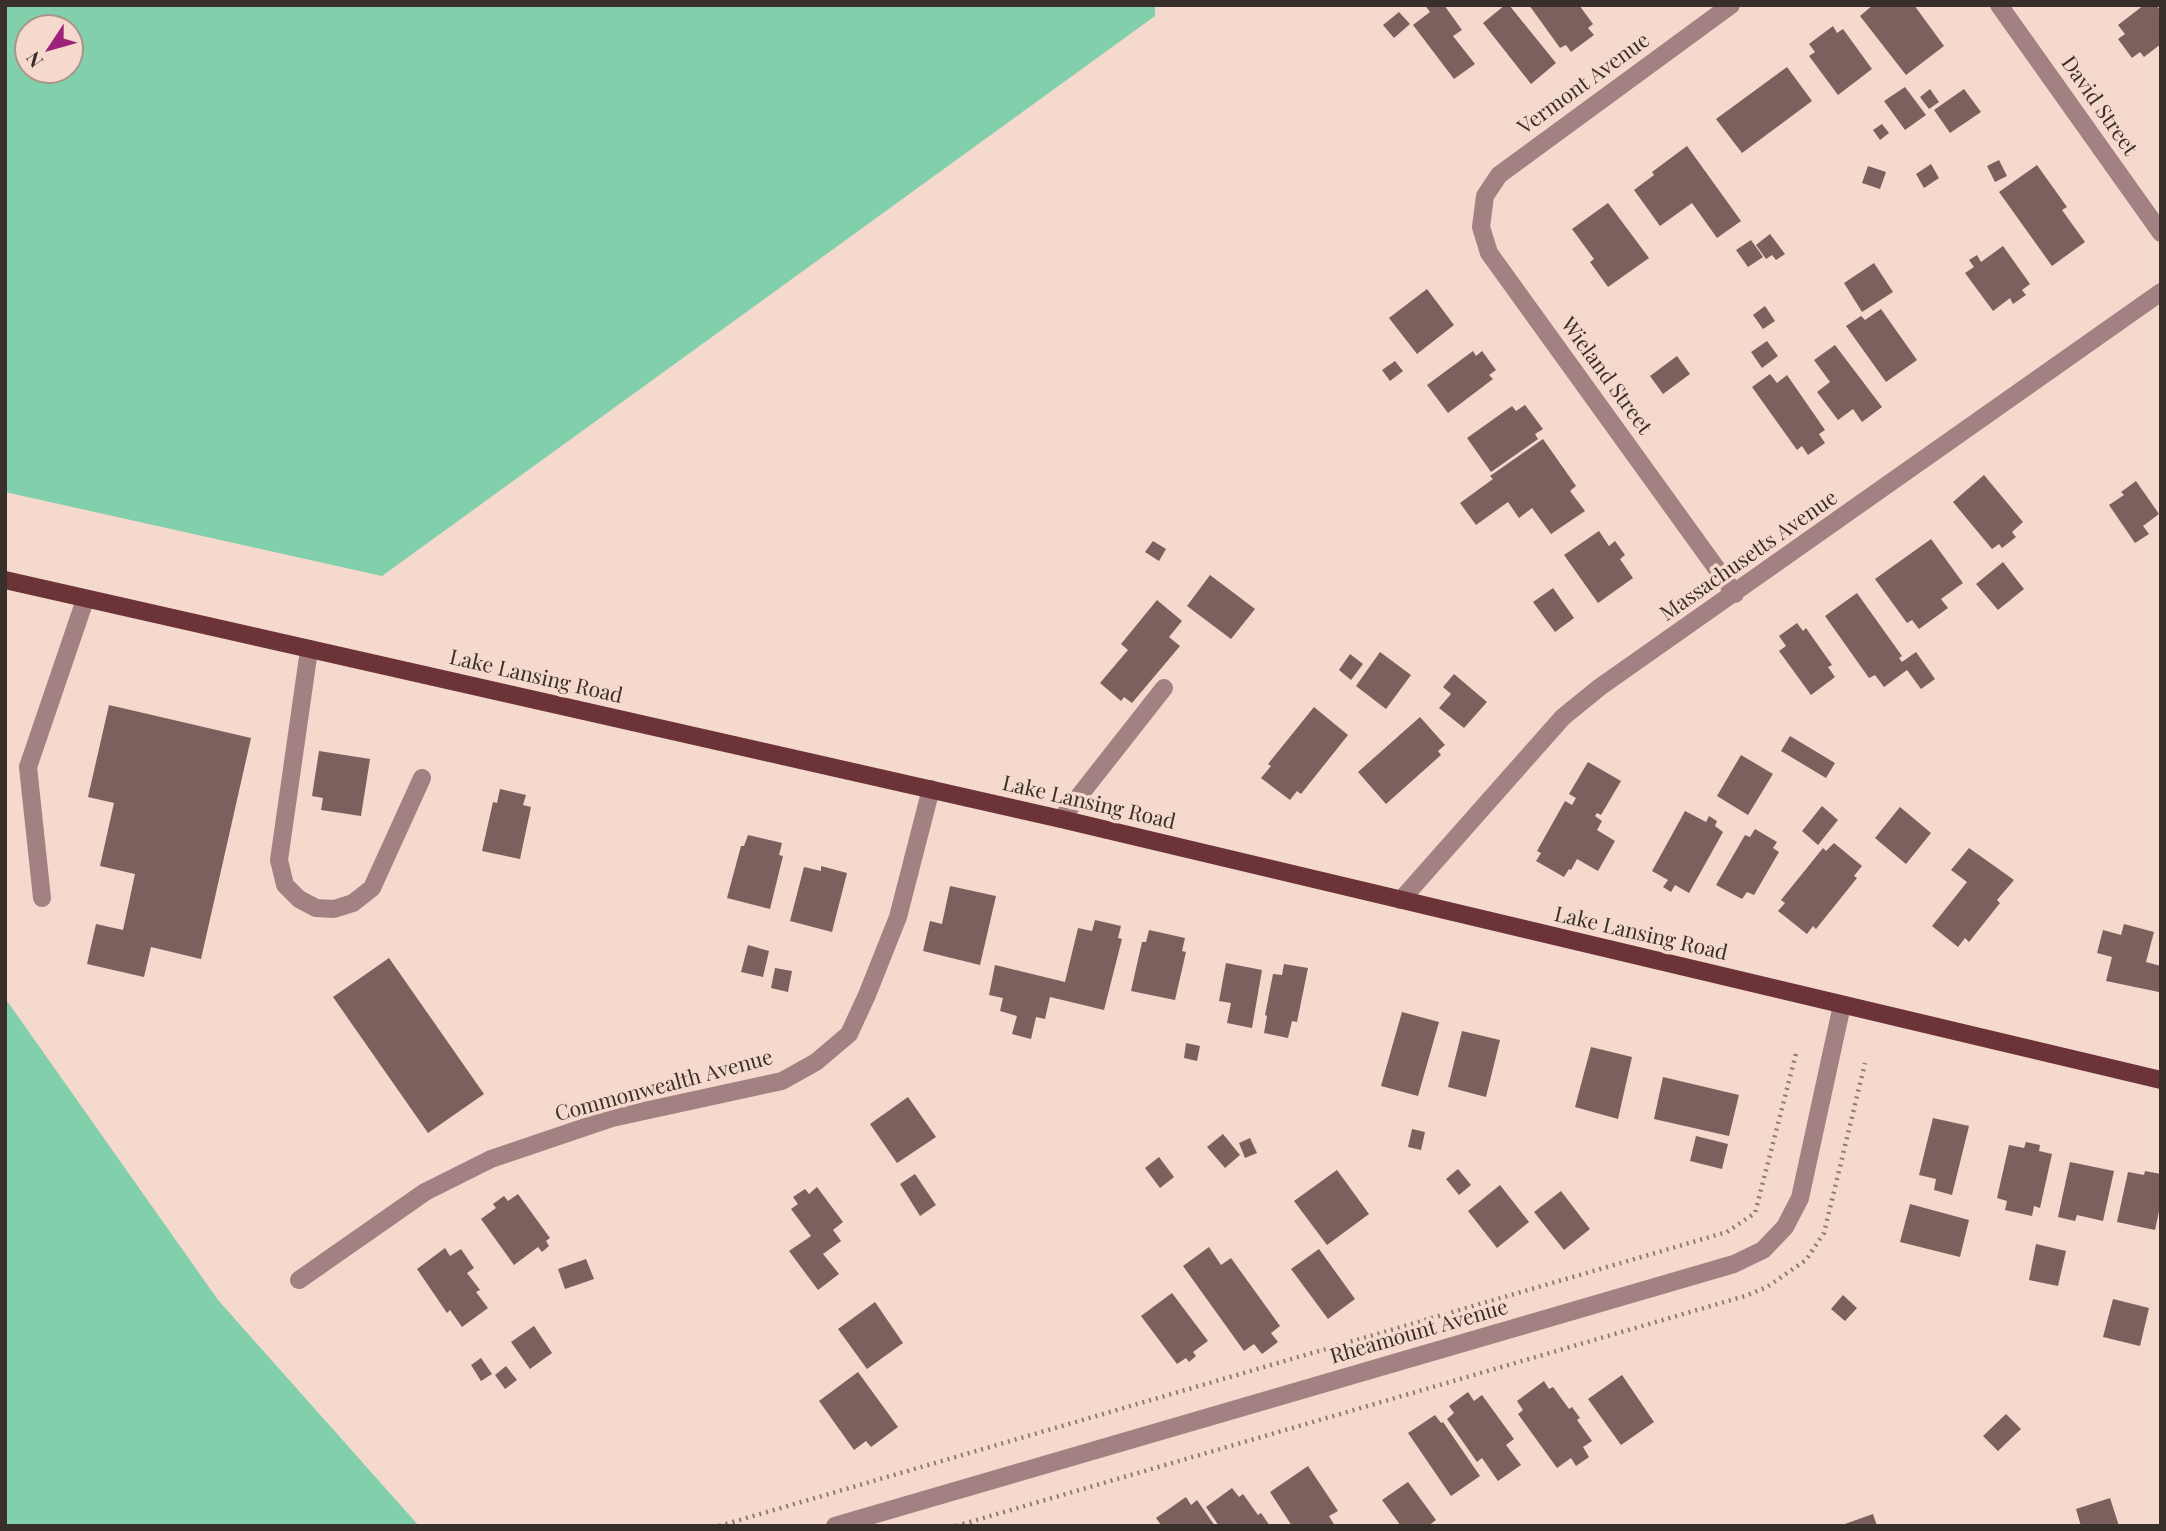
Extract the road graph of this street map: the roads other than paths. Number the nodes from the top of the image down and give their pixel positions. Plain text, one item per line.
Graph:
1 (1731, 5) edge
2 (1999, 5) edge
3 (1499, 175) joint
4 (2161, 233) edge
5 (2161, 292) edge
6 (5, 580) edge
7 (1735, 594) junction
8 (85, 600) junction
9 (309, 650) junction
10 (1164, 688) dead end
11 (422, 778) dead end
12 (930, 789) junction
13 (1061, 819) junction
14 (42, 898) dead end
15 (1401, 900) junction
16 (1842, 1005) junction
17 (2161, 1080) edge
18 (299, 1280) dead end
19 (835, 1526) edge

1 - 3 street, Vermont Avenue
2 - 4 street, David Street
3 - 7 street, Wieland Street
5 - 7 street, Massachusetts Avenue
6 - 8 main road, Lake Lansing Road
7 - 15 street, Massachusetts Avenue
8 - 9 main road, Lake Lansing Road
8 - 14 street
9 - 11 street
9 - 12 main road, Lake Lansing Road
10 - 13 street
12 - 13 main road, Lake Lansing Road
12 - 18 street, Commonwealth Avenue
13 - 15 main road, Lake Lansing Road
15 - 16 main road, Lake Lansing Road
16 - 17 main road, Lake Lansing Road
16 - 19 street, Rheamount Avenue

